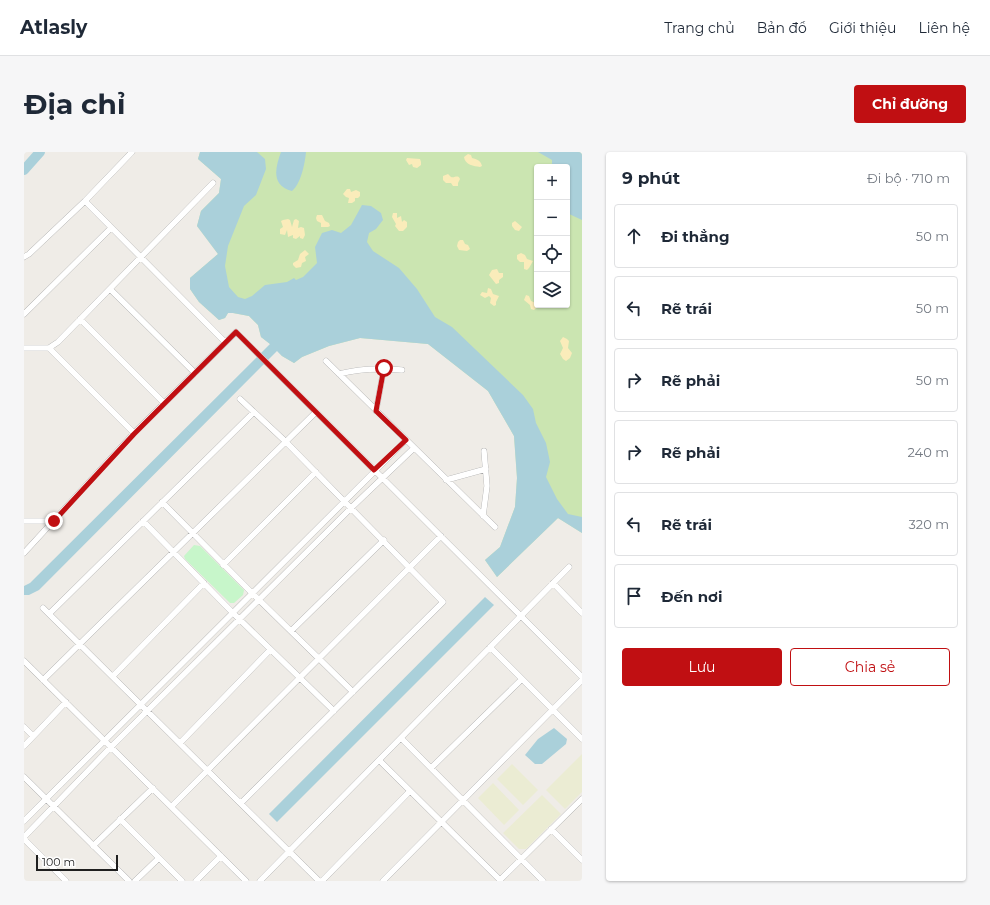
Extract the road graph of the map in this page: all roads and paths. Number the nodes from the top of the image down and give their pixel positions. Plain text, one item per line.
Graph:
1 (132, 152) edge
2 (213, 183) dead end
3 (85, 201) junction
4 (111, 228) junction
5 (24, 257) edge
6 (140, 258) junction
7 (110, 289) junction
8 (24, 314) edge
9 (80, 319) junction
10 (225, 342) junction
11 (24, 348) edge
12 (49, 348) junction
13 (326, 361) dead end
14 (384, 368) junction
15 (402, 370) dead end
16 (195, 373) junction
17 (339, 374) junction
18 (240, 399) dead end
19 (164, 403) junction
20 (376, 411) junction
21 (254, 412) junction
22 (316, 412) junction
23 (134, 434) junction
24 (406, 440) junction
25 (285, 441) junction
26 (414, 448) junction
27 (484, 451) dead end
28 (486, 469) junction
29 (374, 470) junction
30 (316, 472) junction
31 (382, 478) junction
32 (446, 480) junction
33 (344, 500) junction
34 (162, 502) junction
35 (351, 508) junction
36 (483, 516) junction
37 (54, 521) junction
38 (143, 521) junction
39 (24, 522) edge
40 (494, 527) dead end
41 (192, 533) junction
42 (441, 536) junction
43 (384, 540) junction
44 (173, 552) junction
45 (24, 553) edge
46 (223, 565) junction
47 (410, 567) junction
48 (568, 567) dead end
49 (553, 583) junction
50 (204, 584) junction
51 (252, 593) junction
52 (259, 600) junction
53 (43, 608) dead end
54 (232, 612) junction
55 (582, 613) edge
56 (49, 614) junction
57 (521, 616) junction
58 (240, 620) junction
59 (291, 631) junction
60 (79, 644) junction
61 (490, 647) junction
62 (270, 650) junction
63 (319, 659) junction
64 (24, 661) edge
65 (113, 676) junction
66 (299, 678) junction
67 (522, 679) junction
68 (582, 679) edge
69 (43, 680) junction
70 (353, 692) junction
71 (66, 702) junction
72 (141, 704) junction
73 (553, 709) junction
74 (148, 711) junction
75 (334, 712) junction
76 (24, 727) edge
77 (33, 736) junction
78 (401, 738) junction
79 (582, 739) edge
80 (104, 740) junction
81 (180, 743) junction
82 (24, 746) edge
83 (111, 747) junction
84 (379, 760) junction
85 (431, 768) junction
86 (208, 770) junction
87 (24, 777) edge
88 (153, 788) junction
89 (410, 791) junction
90 (46, 799) junction
91 (582, 799) edge
92 (463, 800) junction
93 (241, 803) junction
94 (172, 806) junction
95 (54, 807) junction
96 (120, 820) junction
97 (24, 821) edge
98 (441, 822) junction
99 (551, 830) junction
100 (24, 838) edge
101 (93, 846) junction
102 (289, 852) junction
103 (221, 856) junction
104 (159, 858) junction
105 (521, 859) junction
106 (582, 860) edge
107 (66, 881) edge
108 (129, 881) edge
109 (135, 881) edge
110 (182, 881) edge
111 (196, 881) edge
112 (246, 881) edge
113 (260, 881) edge
114 (320, 881) edge
115 (382, 881) edge
116 (500, 881) edge
117 (543, 881) edge

1 - 3 street
2 - 6 street
3 - 4 street
3 - 5 street
4 - 6 street
4 - 8 street
6 - 7 street
6 - 10 street
7 - 9 street
7 - 16 street
9 - 12 street
9 - 19 street
10 - 16 street
10 - 22 street
11 - 12 street
12 - 23 street
13 - 17 street
14 - 15 street
14 - 17 street
14 - 20 street
16 - 19 street
17 - 20 street
18 - 21 street
19 - 23 street
20 - 24 street
21 - 25 street
21 - 34 street
22 - 25 street
22 - 29 street
23 - 37 street
24 - 26 street
24 - 29 street
25 - 30 street
25 - 41 street
26 - 31 street
26 - 32 street
27 - 28 street
28 - 32 street
28 - 36 street
29 - 31 street
29 - 33 street
30 - 33 street
30 - 46 street
31 - 35 street
31 - 42 street
32 - 36 street
33 - 35 street
33 - 51 street
34 - 38 street
34 - 41 street
35 - 43 street
35 - 52 street
36 - 40 street
37 - 39 street
37 - 45 street
38 - 44 street
38 - 56 street
41 - 44 street
41 - 46 street
42 - 47 street
42 - 57 street
43 - 47 street
43 - 59 street
44 - 50 street
44 - 60 street
46 - 51 street
47 - 63 street
47 - 70 street
48 - 49 street
49 - 55 street
49 - 57 street
50 - 54 street
50 - 65 street
51 - 52 street
51 - 54 street
52 - 58 street
52 - 59 street
53 - 56 street
54 - 58 street
54 - 72 street
56 - 60 street
57 - 61 street
57 - 68 street
58 - 62 street
58 - 74 street
59 - 63 street
60 - 65 street
60 - 69 street
61 - 67 street
61 - 78 street
62 - 66 street
62 - 81 street
63 - 66 street
63 - 70 street
64 - 69 street
65 - 72 street
66 - 75 street
66 - 86 street
67 - 73 street
67 - 85 street
68 - 73 street
69 - 71 street
70 - 75 street
71 - 77 street
71 - 80 street
72 - 74 street
72 - 80 street
73 - 79 street
73 - 92 street
74 - 81 street
74 - 83 street
75 - 93 street
76 - 77 street
77 - 82 street
78 - 84 street
78 - 85 street
80 - 83 street
80 - 90 street
81 - 86 street
83 - 88 street
83 - 95 street
84 - 89 street
84 - 102 street
85 - 92 street
86 - 93 street
86 - 94 street
87 - 90 street
88 - 94 street
88 - 96 street
89 - 98 street
89 - 114 street
90 - 95 street
90 - 97 street
91 - 99 street
92 - 98 street
92 - 105 street
93 - 102 street
94 - 103 street
95 - 100 street
95 - 101 street
96 - 101 street
96 - 104 street
98 - 115 street
98 - 116 street
99 - 105 street
99 - 106 street
100 - 107 street
101 - 108 street
102 - 113 street
102 - 114 street
103 - 111 street
103 - 112 street
104 - 109 street
104 - 110 street
105 - 116 street
105 - 117 street

